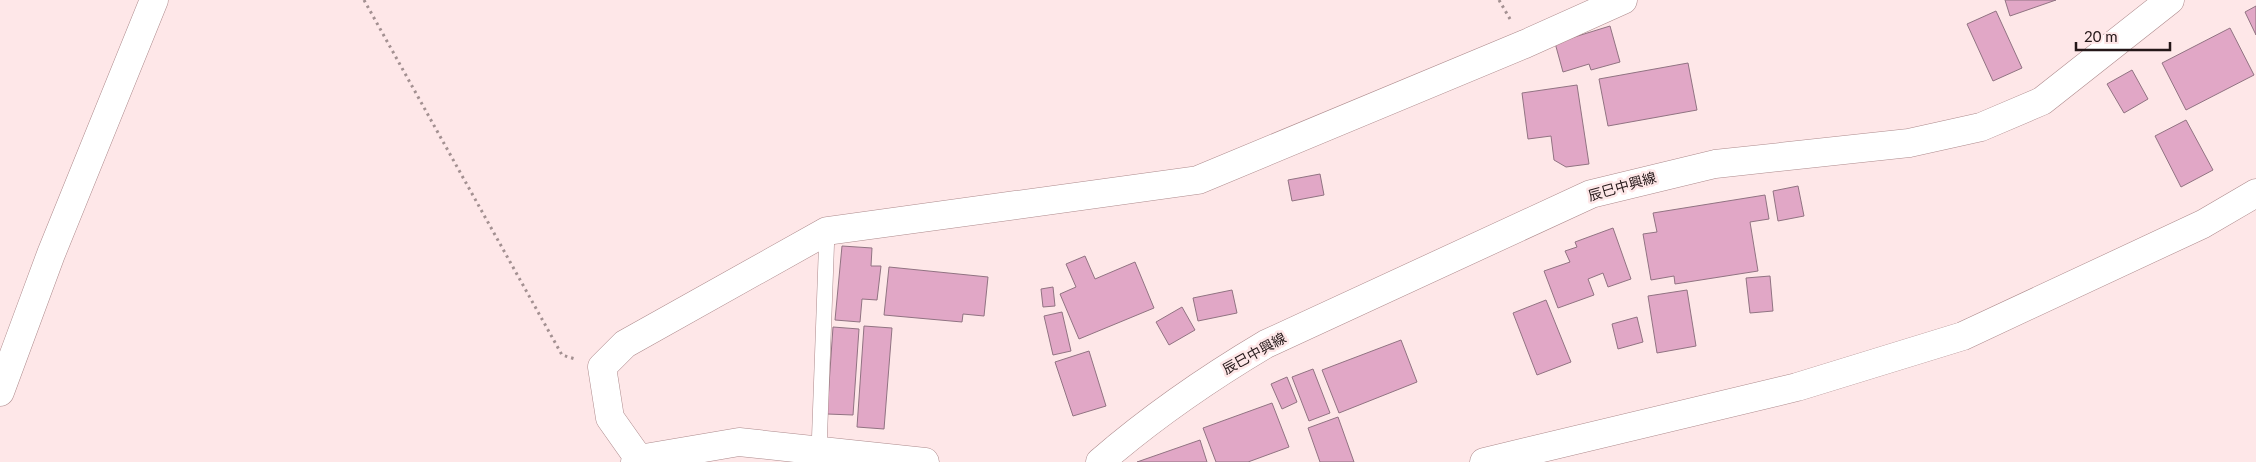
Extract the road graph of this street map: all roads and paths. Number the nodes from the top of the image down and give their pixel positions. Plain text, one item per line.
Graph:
1 (154, 0) edge
2 (364, 0) edge
3 (1622, 0) edge
4 (2170, 0) edge
5 (2256, 193) edge
6 (827, 231) junction
7 (602, 367) junction
8 (0, 392) edge
9 (819, 451) junction
10 (637, 460) edge
11 (925, 462) edge
12 (1100, 462) edge
13 (1484, 462) edge

1 - 8 street
2 - 7 path
3 - 6 street
4 - 12 street, 辰巳中興線
5 - 13 street
6 - 7 street
6 - 9 lane
7 - 10 street
9 - 10 street
9 - 11 street

